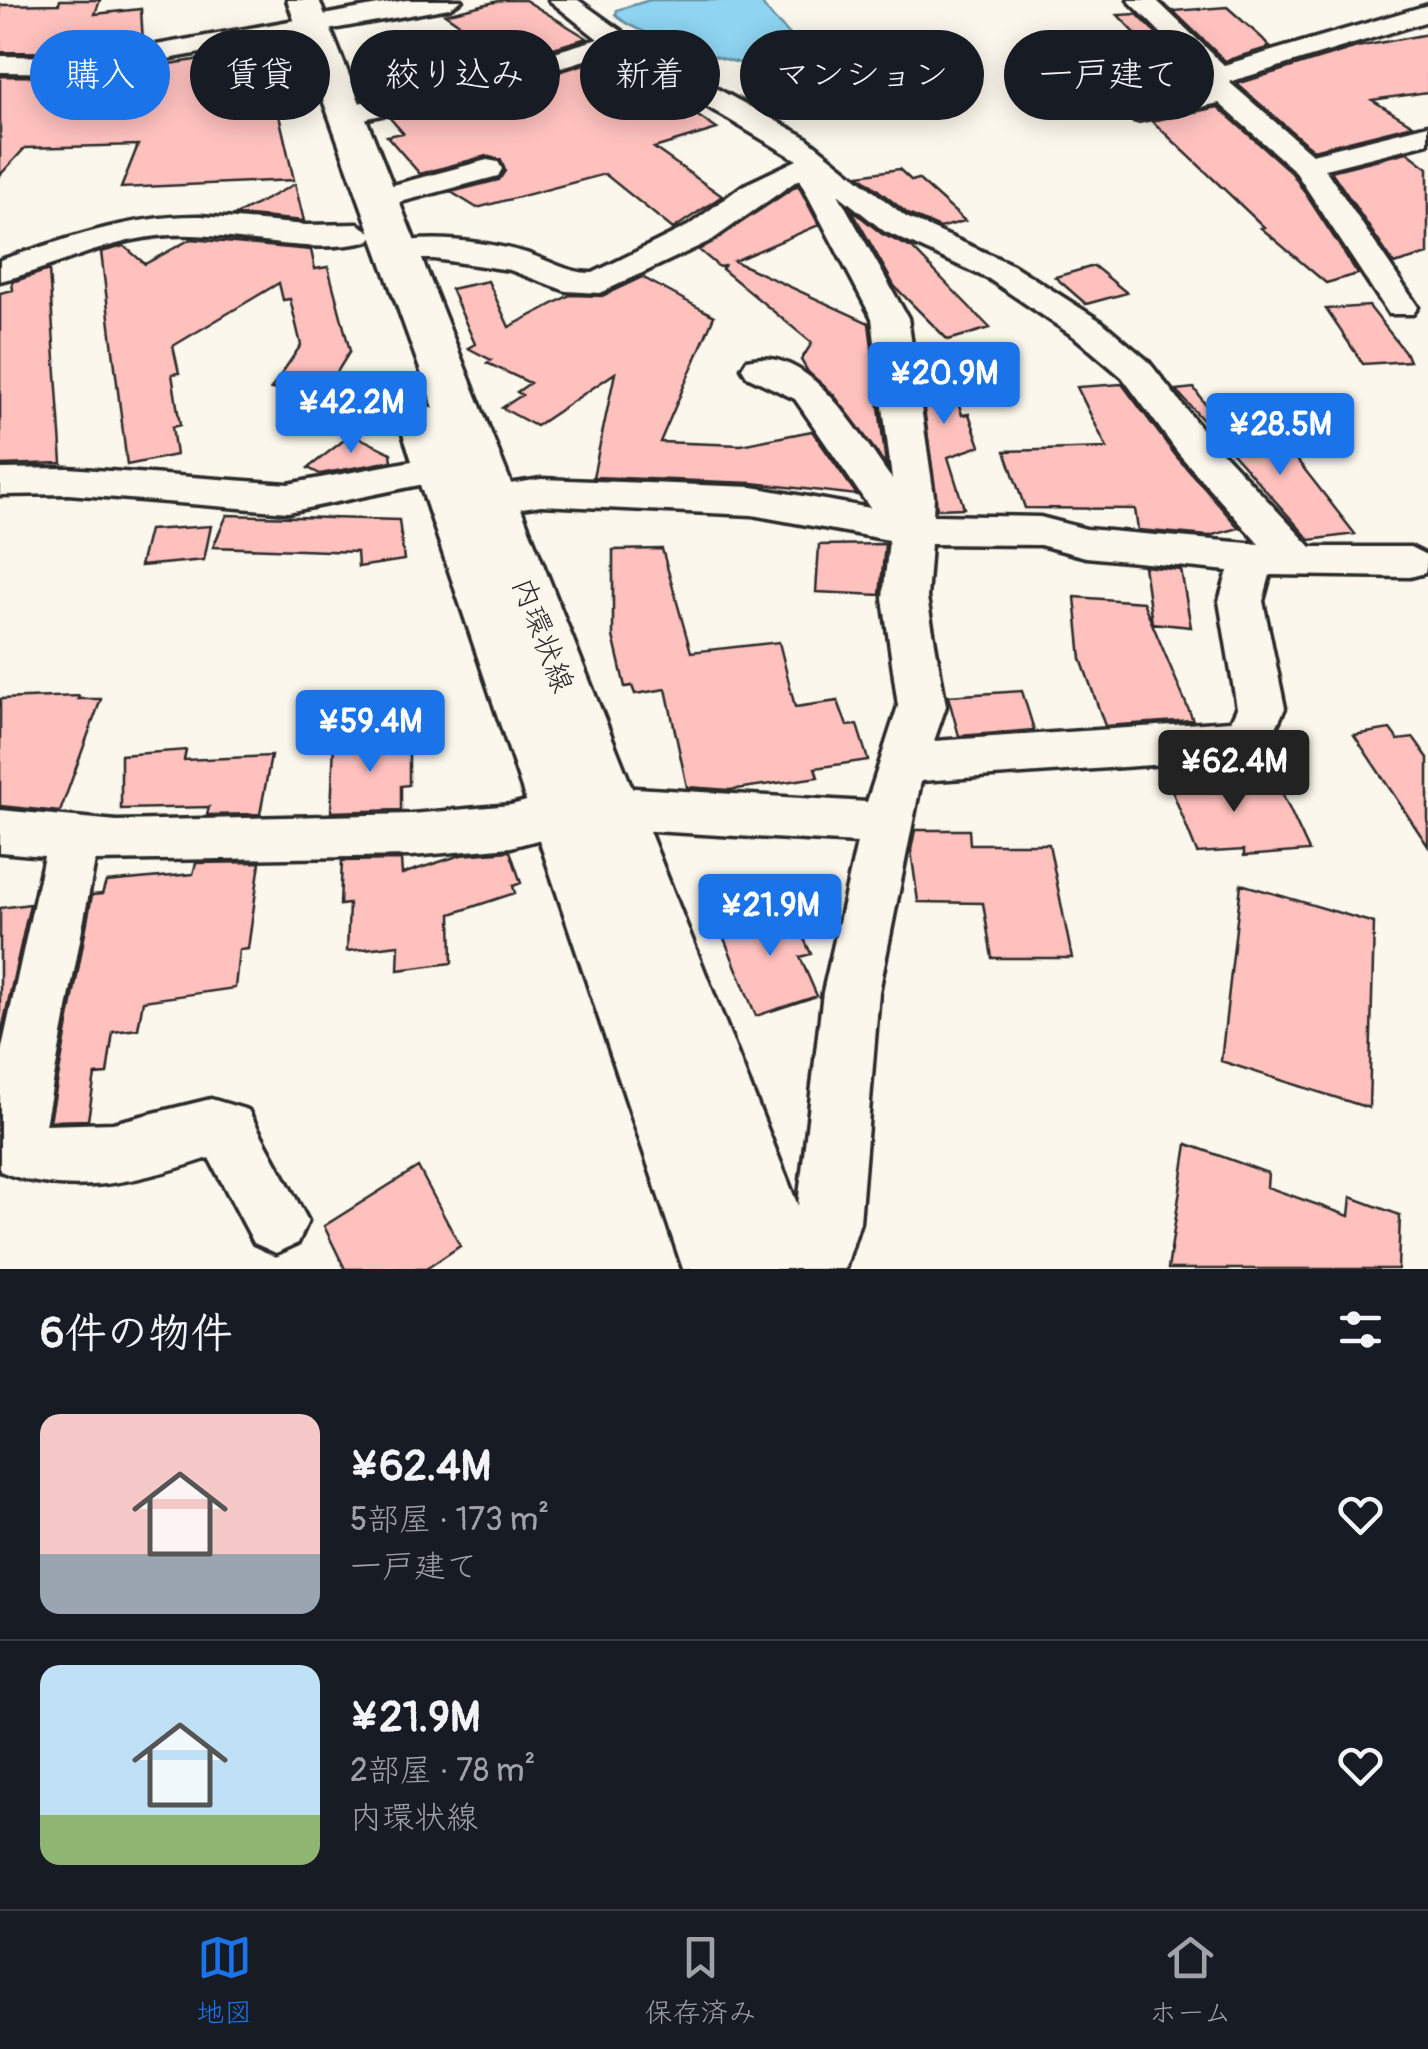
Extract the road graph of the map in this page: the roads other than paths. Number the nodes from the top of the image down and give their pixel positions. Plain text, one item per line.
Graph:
1 (449, 0) edge
2 (562, 0) edge
3 (1141, 0) edge
4 (1367, 2) dead end
5 (296, 13) edge
6 (1420, 15) edge
7 (602, 30) edge
8 (580, 53) edge
9 (0, 64) edge
10 (1220, 85) junction
11 (1214, 87) edge
12 (720, 101) edge
13 (346, 114) junction
14 (1428, 134) edge
15 (1306, 165) junction
16 (819, 167) junction
17 (487, 168) dead end
18 (378, 228) junction
19 (0, 240) edge
20 (92, 242) junction
21 (0, 271) edge
22 (1401, 307) dead end
23 (760, 368) dead end
24 (439, 469) junction
25 (0, 482) edge
26 (491, 499) junction
27 (909, 525) junction
28 (1253, 558) junction
29 (1300, 562) junction
30 (1410, 562) dead end
31 (903, 763) junction
32 (591, 809) junction
33 (888, 824) junction
34 (0, 832) edge
35 (74, 839) junction
36 (276, 1221) dead end
37 (722, 1269) edge
38 (784, 1269) edge
39 (806, 1269) edge

1 - 5 street
2 - 7 street
3 - 10 street
4 - 6 street
5 - 9 street
5 - 13 street, 内環状線
5 - 18 street, 内環状線
6 - 10 street
8 - 13 street
10 - 11 street
10 - 15 street
12 - 16 street
13 - 18 street, 内環状線
14 - 15 street
15 - 22 street
16 - 18 street
16 - 27 street
16 - 29 street
17 - 18 street
18 - 20 street
18 - 24 street, 内環状線
18 - 26 street, 内環状線
19 - 20 street
20 - 21 street
23 - 27 street
24 - 25 street
24 - 32 street, 内環状線
26 - 27 street
26 - 32 street, 内環状線
27 - 28 street
27 - 31 street
28 - 29 street
28 - 31 street
29 - 30 street
31 - 33 street
32 - 33 street
32 - 35 street
32 - 37 street, 内環状線
32 - 38 street, 内環状線
33 - 39 street
34 - 35 street
35 - 36 street

